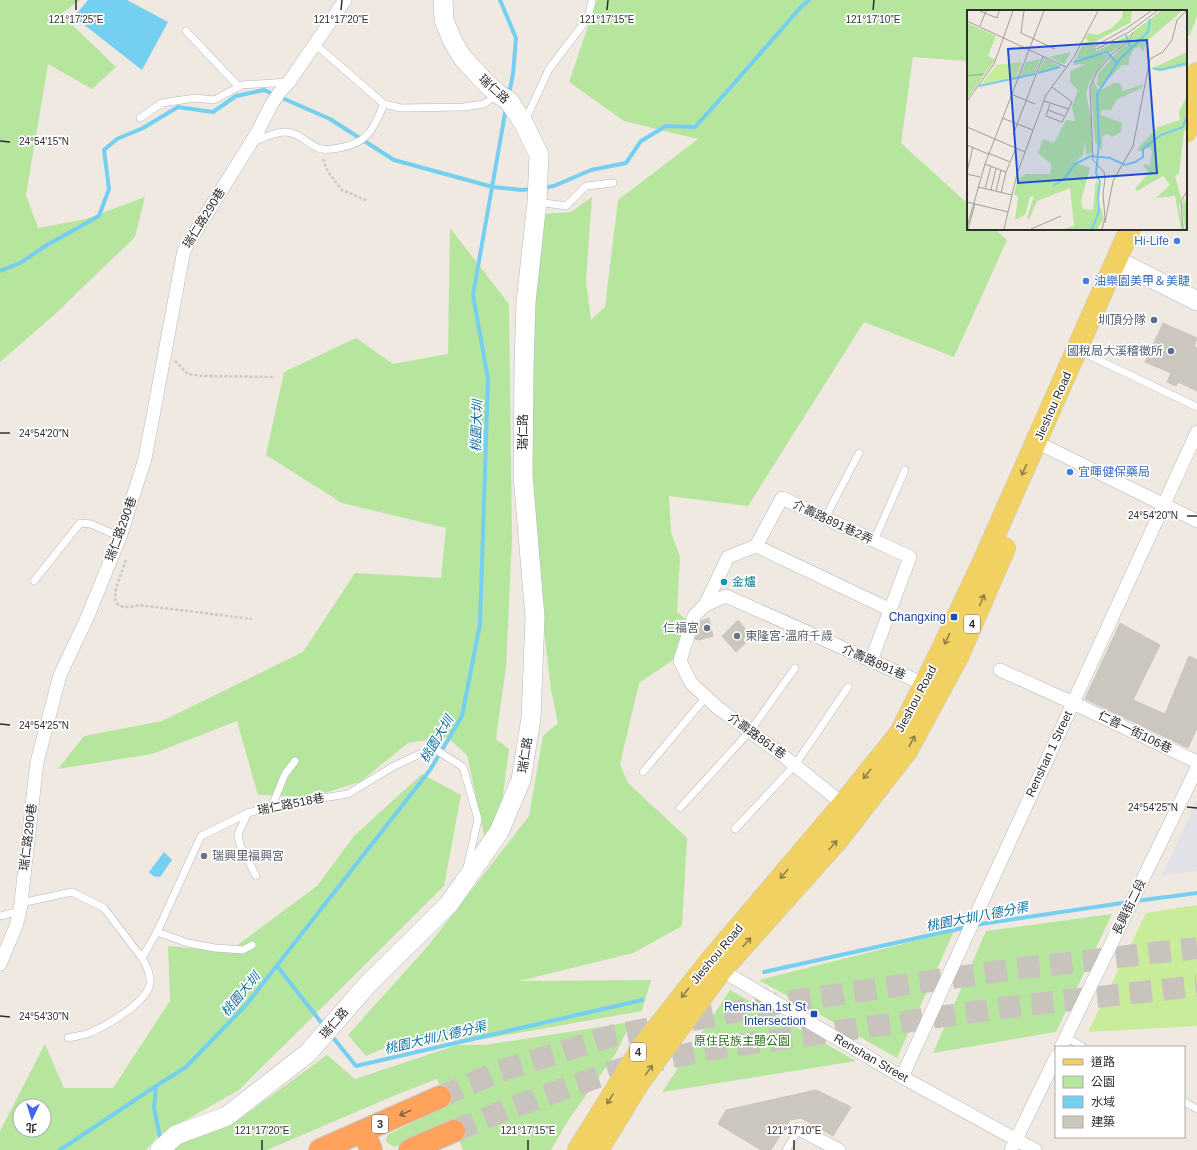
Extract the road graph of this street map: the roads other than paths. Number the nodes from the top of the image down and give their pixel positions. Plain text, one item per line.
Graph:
1 (345, 0) edge
2 (443, 0) edge
3 (592, 0) edge
4 (186, 31) dead end
5 (315, 44) junction
6 (1197, 73) edge
7 (289, 82) junction
8 (239, 87) junction
9 (498, 94) junction
10 (1187, 98) edge
11 (384, 104) junction
12 (1197, 108) edge
13 (140, 118) dead end
14 (524, 124) junction
15 (1187, 130) edge
16 (251, 143) junction
17 (613, 183) dead end
18 (537, 202) junction
19 (1130, 230) edge
20 (1143, 230) edge
21 (1122, 263) junction
22 (1196, 298) edge
23 (1083, 352) junction
24 (1197, 407) edge
25 (1197, 432) edge
26 (1042, 445) junction
27 (859, 453) dead end
28 (905, 470) dead end
29 (1163, 505) junction
30 (825, 518) junction
31 (1197, 521) edge
32 (120, 537) junction
33 (874, 541) junction
34 (756, 546) junction
35 (34, 581) dead end
36 (705, 605) junction
37 (890, 610) junction
38 (680, 661) joint
39 (871, 661) junction
40 (796, 668) dead end
41 (1000, 670) dead end
42 (924, 684) junction
43 (848, 687) dead end
44 (706, 697) junction
45 (1073, 703) junction
46 (750, 731) junction
47 (294, 761) dead end
48 (1197, 762) edge
49 (795, 765) junction
50 (1197, 768) edge
51 (643, 772) dead end
52 (843, 804) junction
53 (272, 806) junction
54 (680, 808) dead end
55 (248, 813) junction
56 (735, 829) dead end
57 (256, 876) dead end
58 (463, 884) junction
59 (20, 907) junction
60 (0, 916) edge
61 (157, 932) junction
62 (252, 945) dead end
63 (142, 958) junction
64 (0, 964) edge
65 (715, 967) junction
66 (68, 1038) dead end
67 (1063, 1042) edge
68 (1079, 1046) edge
69 (1055, 1059) edge
70 (902, 1077) junction
71 (440, 1097) tunnel mouth
72 (1185, 1103) edge
73 (1197, 1109) edge
74 (799, 1129) joint
75 (454, 1131) tunnel mouth
76 (367, 1140) edge
77 (1013, 1145) edge
78 (160, 1150) edge
79 (320, 1150) edge
80 (410, 1150) edge
81 (578, 1150) edge
82 (598, 1150) edge
83 (786, 1150) edge
84 (839, 1150) edge
85 (1036, 1150) edge

1 - 5 street
2 - 9 street, 瑞仁路
3 - 14 lane
4 - 8 lane
5 - 7 street
5 - 11 lane
6 - 10 main road
7 - 8 lane
7 - 16 street, 瑞仁路290巷
8 - 13 lane
9 - 11 lane
9 - 14 street, 瑞仁路
11 - 16 lane
12 - 15 main road
14 - 18 street, 瑞仁路
16 - 32 street, 瑞仁路290巷
17 - 18 lane
18 - 58 street, 瑞仁路
19 - 21 main road, Jieshou Road / 4
20 - 21 main road, Jieshou Road / 4
21 - 22 street
21 - 23 main road, Jieshou Road / 4
23 - 24 lane
23 - 26 main road, Jieshou Road / 4
25 - 29 street, Renshan 1 Street
26 - 29 street
26 -> 42 main road, Jieshou Road / 4
65 -> 26 main road, Jieshou Road / 4
27 - 30 lane
28 - 33 lane
29 - 31 street
29 - 45 street, Renshan 1 Street
30 - 33 street, 介壽路891巷2弄
30 - 34 street, 介壽路891巷2弄
32 - 35 lane
32 - 59 street, 瑞仁路290巷
33 - 37 street, 介壽路891巷2弄
34 - 36 street
34 - 37 street
36 - 38 street, 介壽路891巷
36 - 39 street, 介壽路891巷
37 - 39 street
38 - 44 street, 介壽路861巷
39 - 42 street, 介壽路891巷
40 - 46 lane
41 - 45 street, 仁善一街106巷
42 -> 52 main road, Jieshou Road / 4
43 - 49 lane
44 - 46 street, 介壽路861巷
44 - 51 lane
45 - 48 street, 仁善一街106巷
45 - 70 street, Renshan 1 Street
46 - 49 street, 介壽路861巷
46 - 54 lane
47 - 53 lane
49 - 52 street, 介壽路861巷
49 - 56 lane
50 - 67 street, 長興街二段
52 -> 65 main road, Jieshou Road / 4
53 - 55 lane, 瑞仁路518巷
53 - 58 lane, 瑞仁路518巷
55 - 57 lane
55 - 61 lane, 瑞仁路518巷
58 - 78 street, 瑞仁路
59 - 60 lane
59 - 63 lane
59 - 64 street, 瑞仁路290巷
61 - 62 lane
61 - 63 lane, 瑞仁路518巷
63 - 66 lane
65 - 70 street, Renshan Street
65 -> 81 main road, Jieshou Road / 4
82 -> 65 main road, Jieshou Road / 4
67 - 68 lane
69 - 77 street
70 - 77 street, Renshan Street
71 -> 76 highway, 3
72 - 73 lane
74 - 83 lane
74 - 84 street
75 - 80 highway
76 - 79 highway, 3
77 - 85 street, Renshan Street

